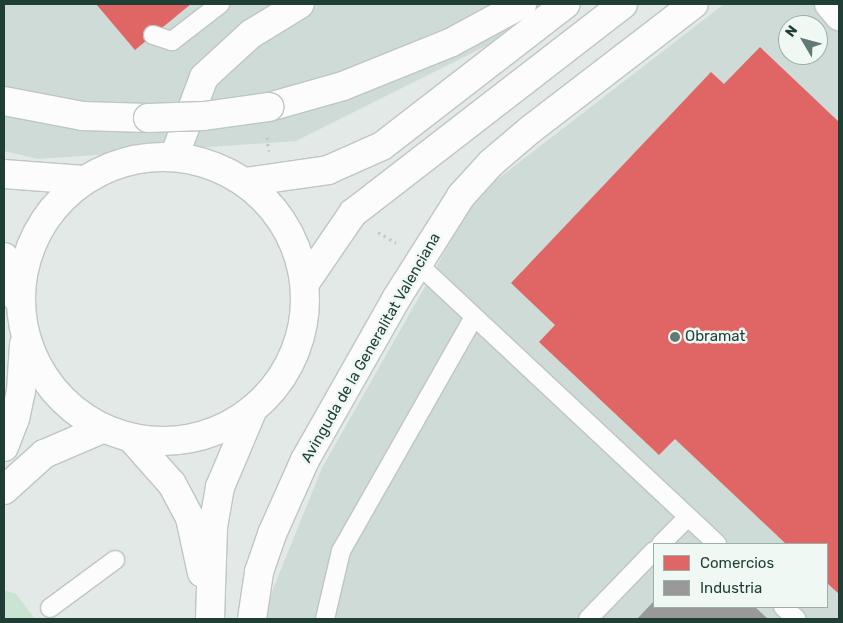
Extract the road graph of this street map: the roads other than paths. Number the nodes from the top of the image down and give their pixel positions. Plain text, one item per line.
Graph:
1 (220, 4) edge
2 (300, 4) edge
3 (522, 4) edge
4 (566, 4) edge
5 (623, 4) edge
6 (694, 4) edge
7 (829, 4) edge
8 (839, 16) edge
9 (153, 35) dead end
10 (4, 101) edge
11 (174, 157) junction
12 (4, 174) edge
13 (84, 180) junction
14 (245, 182) junction
15 (4, 257) edge
16 (417, 262) junction
17 (305, 283) junction
18 (20, 307) junction
19 (474, 317) junction
20 (24, 344) junction
21 (253, 409) junction
22 (102, 429) junction
23 (132, 439) junction
24 (4, 447) edge
25 (4, 490) edge
26 (688, 517) junction
27 (662, 543) edge
28 (716, 543) edge
29 (653, 552) edge
30 (116, 560) dead end
31 (50, 608) dead end
32 (784, 608) edge
33 (210, 615) edge
34 (252, 619) edge
35 (325, 619) edge
36 (588, 619) edge
37 (797, 619) edge

1 - 9 lane
2 - 11 street
3 - 10 street, bridge
4 - 14 street
5 - 17 street
6 - 16 street, Avinguda de la Generalitat Valenciana
7 - 8 street
11 - 13 street
11 - 14 street
12 - 13 street
13 - 18 street
14 - 17 street
15 - 18 street
16 - 19 lane
16 - 34 street, Avinguda de la Generalitat Valenciana
17 - 21 street
18 - 20 street
19 - 26 lane
19 - 35 lane
20 - 22 street
20 - 24 street
21 - 23 street
21 - 33 street
22 - 23 street
22 - 25 street
23 - 33 street
26 - 27 lane
26 - 28 lane
29 - 36 lane
30 - 31 lane
32 - 37 lane

